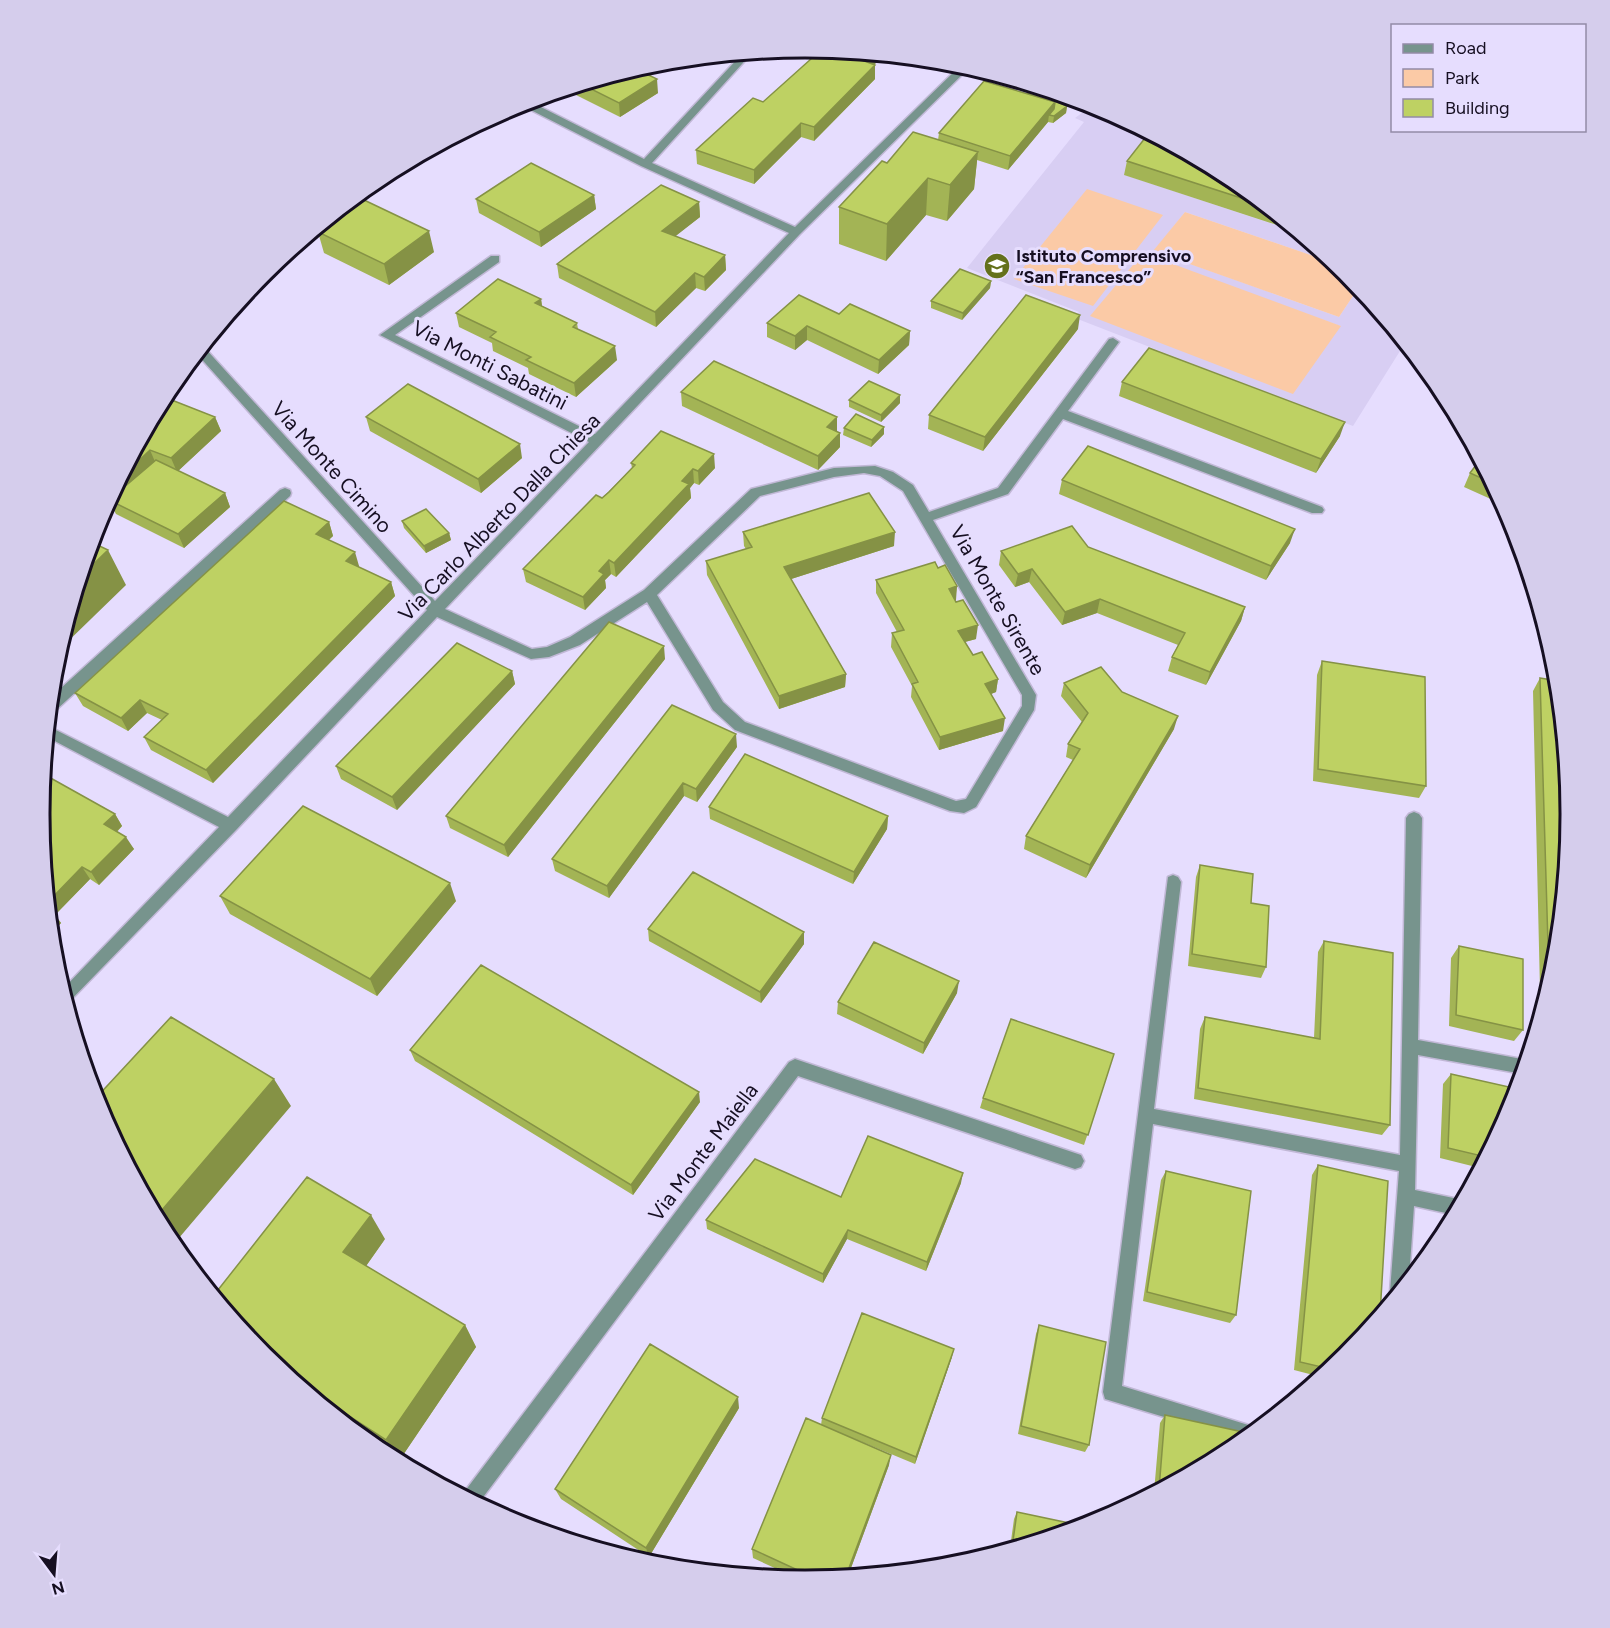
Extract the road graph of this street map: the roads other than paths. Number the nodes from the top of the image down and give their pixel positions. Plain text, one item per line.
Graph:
1 (740, 62) edge
2 (958, 74) edge
3 (535, 109) edge
4 (645, 165) junction
5 (796, 232) junction
6 (495, 260) dead end
7 (1113, 342) dead end
8 (205, 355) edge
9 (1060, 413) junction
10 (598, 441) junction
11 (285, 493) dead end
12 (1317, 510) dead end
13 (926, 518) junction
14 (649, 594) junction
15 (436, 611) junction
16 (59, 699) edge
17 (54, 735) edge
18 (1414, 818) dead end
19 (231, 826) junction
20 (1173, 882) dead end
21 (71, 992) edge
22 (1410, 1046) junction
23 (1517, 1065) edge
24 (1144, 1115) junction
25 (1075, 1161) dead end
26 (1408, 1165) junction
27 (1406, 1196) junction
28 (1451, 1205) edge
29 (1400, 1279) edge
30 (1240, 1431) edge
31 (474, 1493) edge

1 - 4 street
2 - 5 street, Via Carlo Alberto Dalla Chiesa
3 - 4 street
4 - 5 street
5 - 10 street, Via Carlo Alberto Dalla Chiesa
6 - 10 street, Via Monti Sabatini
7 - 9 street
8 - 15 street, Via Monte Cimino
9 - 12 street
9 - 13 street
10 - 15 street, Via Carlo Alberto Dalla Chiesa
11 - 16 street
13 - 14 street, Via Monte Sirente
13 - 14 street, Via Monte Sirente
14 - 15 street, Via Monte Sirente
15 - 19 street, Via Carlo Alberto Dalla Chiesa
17 - 19 street
18 - 22 street
19 - 21 street, Via Carlo Alberto Dalla Chiesa
20 - 24 street
22 - 23 street
22 - 26 street
24 - 26 street
24 - 30 street
25 - 31 street, Via Monte Maiella
26 - 27 street
27 - 28 street
27 - 29 street

